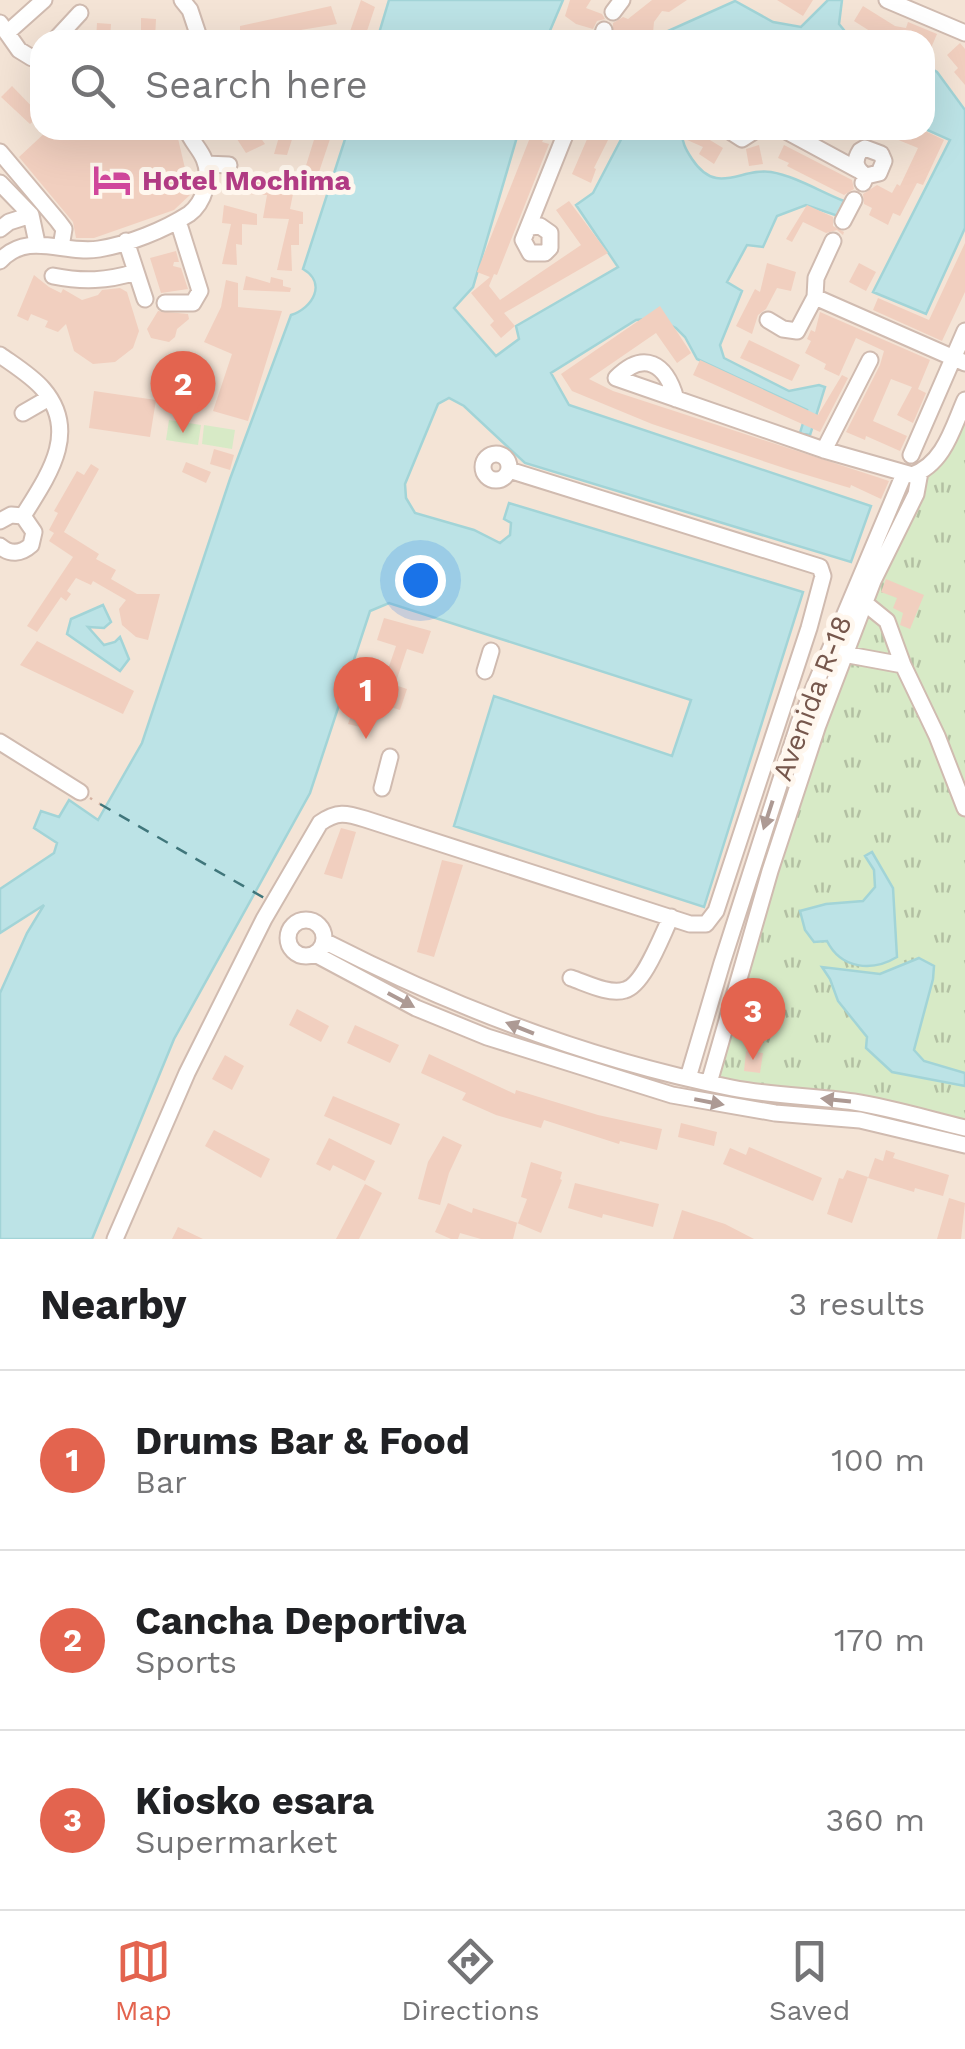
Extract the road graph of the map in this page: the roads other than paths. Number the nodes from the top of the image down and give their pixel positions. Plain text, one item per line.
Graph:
1 (44, 0) edge
2 (182, 0) edge
3 (887, 0) edge
4 (80, 13) dead end
5 (3, 28) edge
6 (64, 30) edge
7 (197, 30) edge
8 (965, 34) edge
9 (30, 55) edge
10 (193, 140) edge
11 (563, 140) edge
12 (801, 140) edge
13 (0, 152) edge
14 (206, 164) junction
15 (229, 166) dead end
16 (862, 176) dead end
17 (0, 183) edge
18 (854, 200) dead end
19 (30, 216) junction
20 (178, 221) junction
21 (843, 221) dead end
22 (530, 227) dead end
23 (0, 230) edge
24 (126, 241) junction
25 (834, 241) dead end
26 (37, 243) junction
27 (61, 247) junction
28 (0, 261) edge
29 (136, 272) junction
30 (52, 276) dead end
31 (816, 297) junction
32 (144, 299) dead end
33 (166, 303) dead end
34 (768, 320) dead end
35 (965, 331) edge
36 (0, 355) edge
37 (870, 360) dead end
38 (959, 360) edge
39 (50, 398) junction
40 (676, 399) dead end
41 (965, 400) edge
42 (23, 413) dead end
43 (824, 450) junction
44 (910, 455) dead end
45 (509, 470) dead end
46 (912, 473) junction
47 (23, 516) junction
48 (0, 520) edge
49 (0, 546) edge
50 (862, 598) junction
51 (490, 651) dead end
52 (837, 653) junction
53 (903, 665) junction
54 (485, 671) dead end
55 (0, 742) edge
56 (390, 757) dead end
57 (382, 788) dead end
58 (80, 792) dead end
59 (965, 808) edge
60 (671, 918) junction
61 (571, 978) dead end
62 (688, 1078) junction
63 (709, 1083) junction
64 (965, 1128) edge
65 (965, 1145) edge
66 (115, 1239) edge

1 - 5 street
2 - 7 street
3 - 8 street
4 - 6 street
5 - 9 street
10 - 14 street
11 - 22 street
12 - 16 street
13 - 27 street
14 - 15 street
14 - 20 street
17 - 19 street
18 - 21 street
19 - 23 street
19 - 26 street
20 - 24 street
20 - 33 street
24 - 27 street
24 - 29 street
25 - 31 street
26 - 27 street
26 - 28 street
29 - 30 street
29 - 32 street
31 - 34 street
31 - 38 street
35 - 38 street
36 - 39 street
37 - 43 street
38 - 44 street
39 - 42 street
39 - 47 street
40 - 43 street
41 - 46 street, Avenida R-18
43 - 46 street
45 - 60 street
46 - 50 street, Avenida R-18
47 - 48 street
47 - 49 street
50 - 52 street, Avenida R-18
50 - 53 street
51 - 54 street
52 - 53 street
52 -> 62 street, Avenida R-18
52 - 63 street, Avenida R-18
53 - 59 street
55 - 58 street
56 - 57 street
60 - 61 street
60 - 66 street
62 - 63 street
62 -> 65 street
64 -> 63 street

